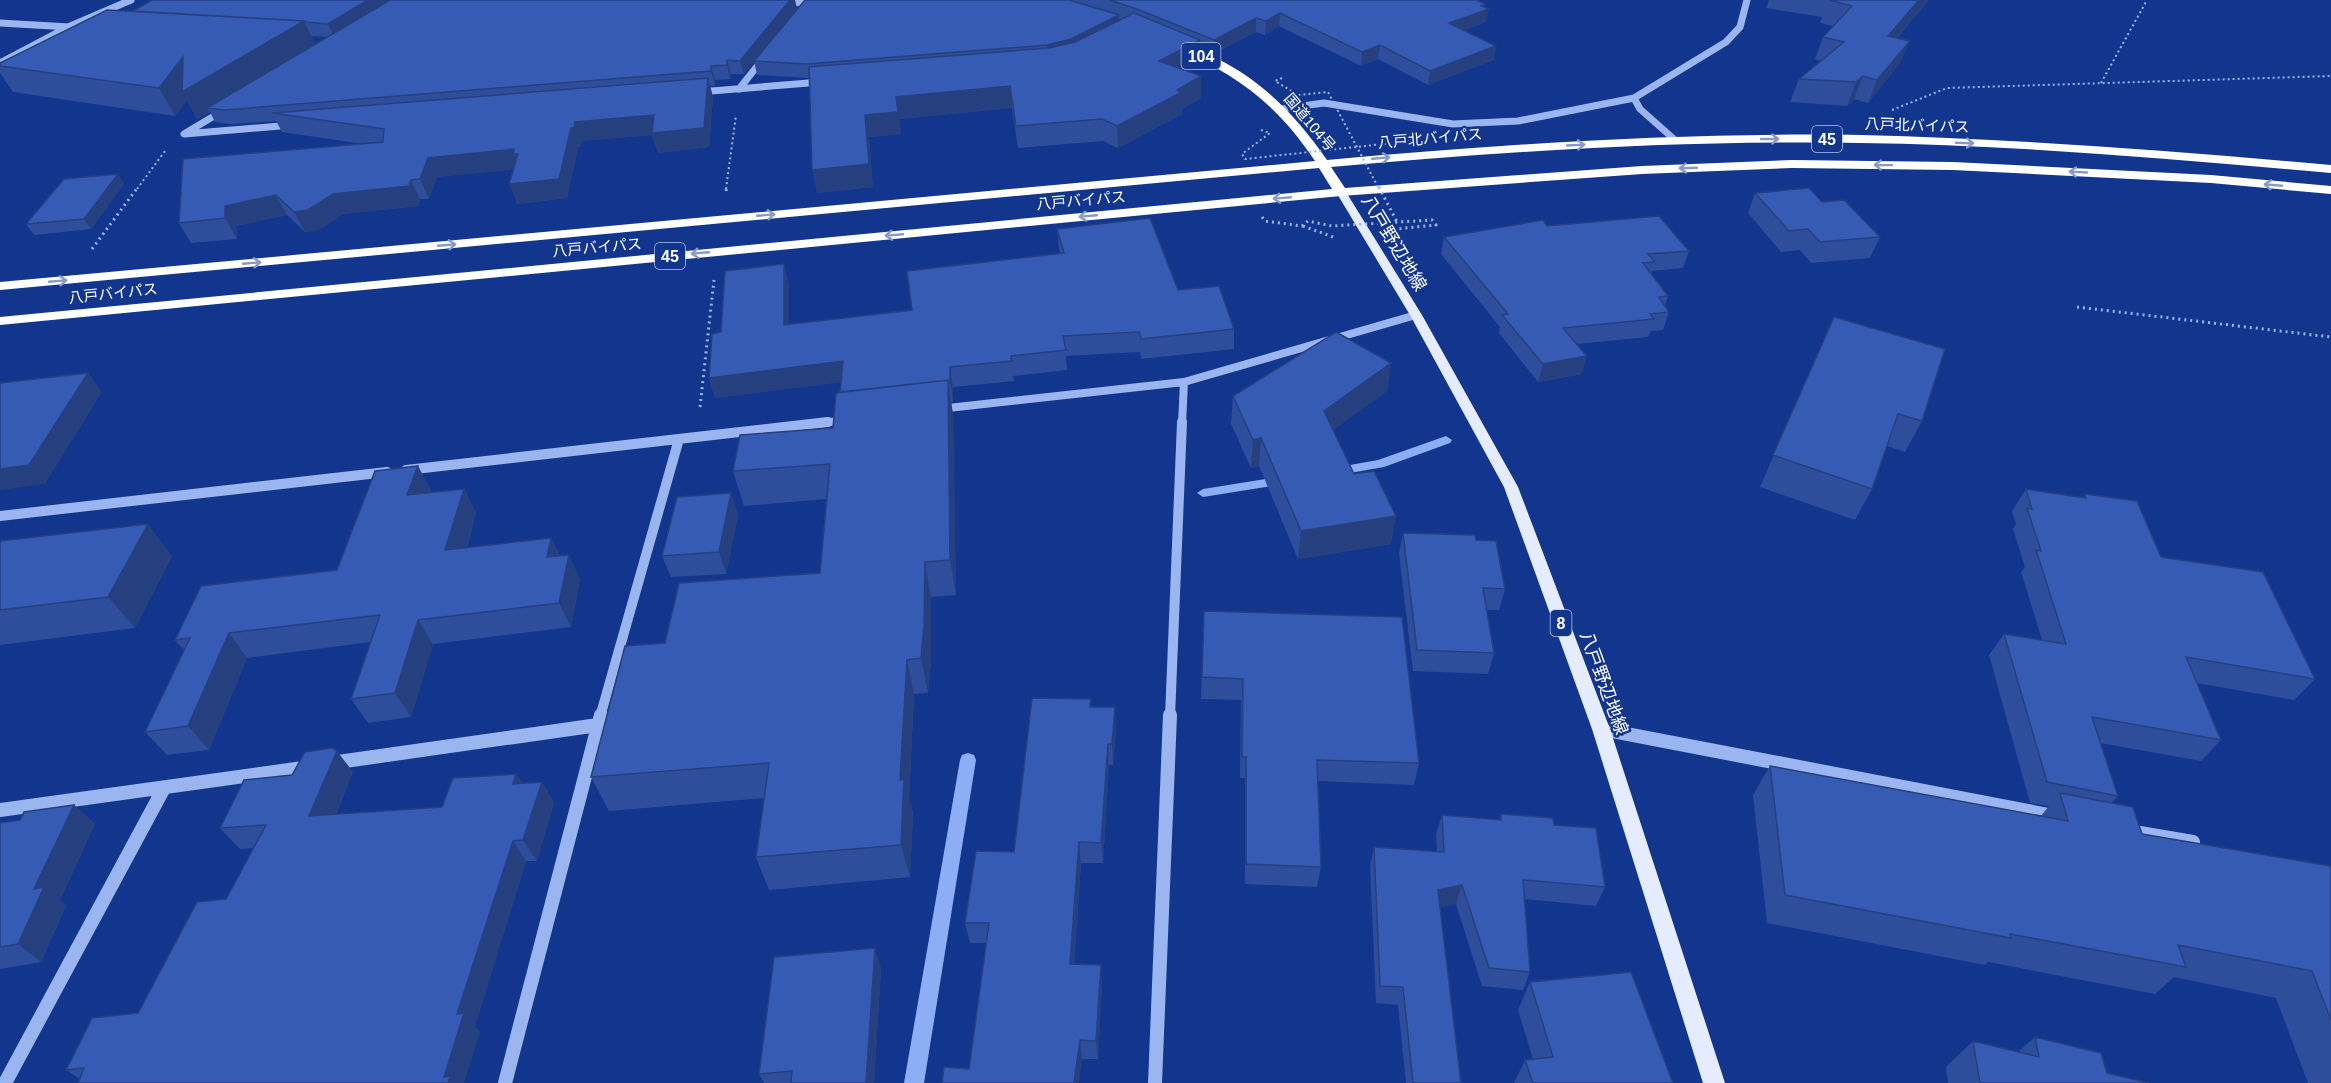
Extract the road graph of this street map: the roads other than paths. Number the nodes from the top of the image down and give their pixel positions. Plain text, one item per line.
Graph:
1 (131, 0) edge
2 (778, 0) edge
3 (1747, 0) edge
4 (809, 2) edge
5 (801, 12) edge
6 (0, 23) edge
7 (68, 27) junction
8 (96, 28) edge
9 (1165, 39) edge
10 (767, 55) edge
11 (0, 63) edge
12 (834, 81) edge
13 (739, 89) junction
14 (692, 93) edge
15 (1634, 98) junction
16 (234, 104) edge
17 (1281, 109) junction
18 (302, 124) edge
19 (1675, 140) junction
20 (1323, 164) junction
21 (2331, 169) edge
22 (2331, 190) edge
23 (1341, 192) junction
24 (0, 286) edge
25 (1416, 315) junction
26 (0, 321) edge
27 (1184, 382) junction
28 (922, 411) edge
29 (851, 419) edge
30 (680, 439) junction
31 (0, 516) edge
32 (598, 725) junction
33 (1601, 729) junction
34 (164, 788) junction
35 (0, 810) edge
36 (2069, 819) edge
37 (2116, 828) edge
38 (2207, 845) edge
39 (5, 1083) edge
40 (505, 1083) edge
41 (1155, 1083) edge
42 (1714, 1083) edge

1 - 7 street
2 - 4 street
3 - 15 street
4 - 5 street
6 - 7 street
7 - 8 street
7 - 11 street
9 - 17 highway, 国道104号 / 104
10 - 13 street
12 - 13 street
13 - 14 street
15 - 17 street
15 - 19 street
16 - 18 street
17 - 20 highway, 国道104号 / 104
20 -> 19 highway, 八戸北バイパス / 45
19 -> 21 highway, 八戸北バイパス / 45
20 - 23 highway, 国道104号 / 104
24 -> 20 highway, 八戸バイパス / 45
22 -> 23 highway, 45
23 - 25 main road, 八戸野辺地線 / 8
23 -> 26 highway, 八戸バイパス / 45
25 - 27 street
25 - 33 main road, 八戸野辺地線 / 8
27 - 28 street
27 - 41 street
29 - 30 street
30 - 31 street
30 - 32 street
32 - 34 street
32 - 40 street
33 - 36 street
33 - 42 main road, 八戸野辺地線 / 8
34 - 35 street
34 - 39 street
37 - 38 street

